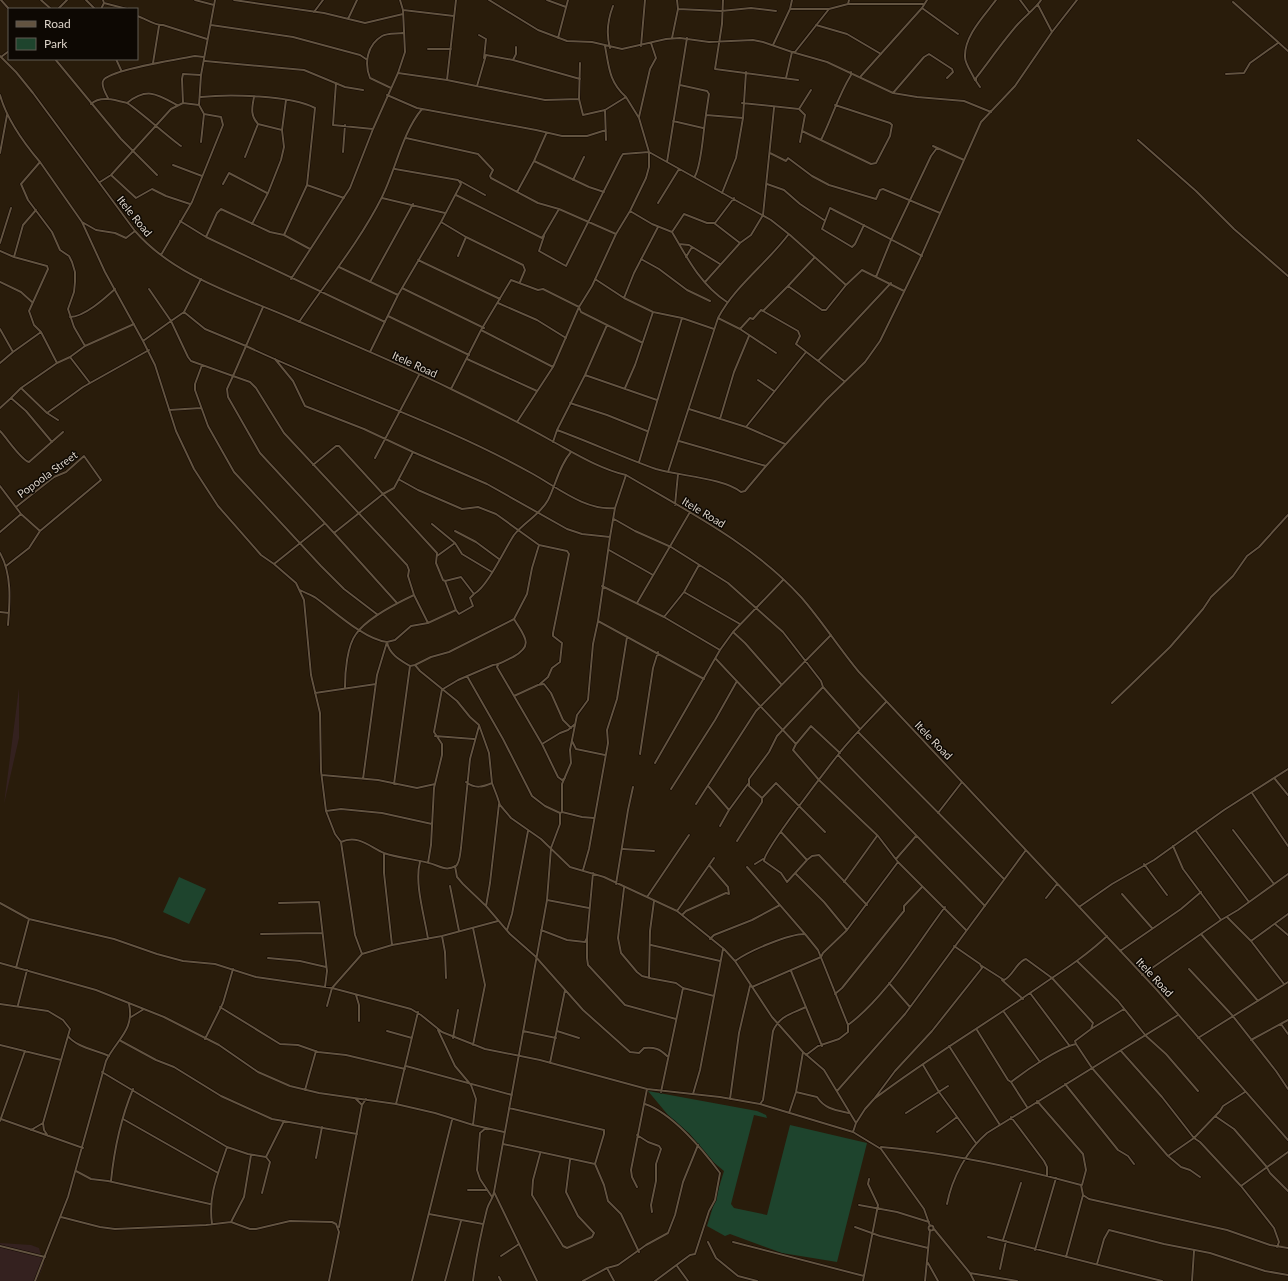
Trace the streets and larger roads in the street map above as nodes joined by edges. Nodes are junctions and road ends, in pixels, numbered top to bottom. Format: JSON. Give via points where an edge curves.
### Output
{"nodes":[{"id":1,"x":1,"y":0,"type":"edge"},
{"id":2,"x":42,"y":0,"type":"edge"},
{"id":3,"x":67,"y":0,"type":"edge"},
{"id":4,"x":86,"y":0,"type":"edge"},
{"id":5,"x":195,"y":0,"type":"edge"},
{"id":6,"x":215,"y":0,"type":"edge"},
{"id":7,"x":234,"y":0,"type":"edge"},
{"id":8,"x":323,"y":0,"type":"edge"},
{"id":9,"x":357,"y":0,"type":"edge"},
{"id":10,"x":400,"y":0,"type":"edge"},
{"id":11,"x":456,"y":0,"type":"edge"},
{"id":12,"x":489,"y":0,"type":"edge"},
{"id":13,"x":547,"y":0,"type":"edge"},
{"id":14,"x":568,"y":0,"type":"edge"},
{"id":15,"x":645,"y":0,"type":"edge"},
{"id":16,"x":677,"y":0,"type":"edge"},
{"id":17,"x":723,"y":0,"type":"edge"},
{"id":18,"x":792,"y":0,"type":"edge"},
{"id":19,"x":849,"y":0,"type":"edge"},
{"id":20,"x":927,"y":0,"type":"edge"},
{"id":21,"x":996,"y":0,"type":"edge"},
{"id":22,"x":1020,"y":0,"type":"edge"},
{"id":23,"x":1041,"y":0,"type":"edge"},
{"id":24,"x":1077,"y":0,"type":"edge"},
{"id":25,"x":104,"y":1,"type":"edge"},
{"id":26,"x":1233,"y":2,"type":"dead end"},
{"id":27,"x":848,"y":4,"type":"junction"},
{"id":28,"x":923,"y":4,"type":"junction"},
{"id":29,"x":214,"y":5,"type":"junction"},
{"id":30,"x":1038,"y":5,"type":"junction"},
{"id":31,"x":613,"y":6,"type":"dead end"},
{"id":32,"x":566,"y":7,"type":"junction"},
{"id":33,"x":8,"y":8,"type":"edge"},
{"id":34,"x":50,"y":8,"type":"edge"},
{"id":35,"x":59,"y":8,"type":"edge"},
{"id":36,"x":94,"y":8,"type":"edge"},
{"id":37,"x":124,"y":8,"type":"edge"},
{"id":38,"x":922,"y":8,"type":"junction"},
{"id":39,"x":790,"y":9,"type":"junction"},
{"id":40,"x":829,"y":9,"type":"junction"},
{"id":41,"x":403,"y":10,"type":"junction"},
{"id":42,"x":678,"y":10,"type":"junction"},
{"id":43,"x":721,"y":11,"type":"junction"},
{"id":44,"x":776,"y":11,"type":"dead end"},
{"id":45,"x":314,"y":12,"type":"junction"},
{"id":46,"x":1029,"y":12,"type":"junction"},
{"id":47,"x":403,"y":14,"type":"junction"},
{"id":48,"x":138,"y":16,"type":"edge"},
{"id":49,"x":454,"y":16,"type":"junction"},
{"id":50,"x":348,"y":19,"type":"junction"},
{"id":51,"x":211,"y":25,"type":"junction"},
{"id":52,"x":816,"y":25,"type":"junction"},
{"id":53,"x":159,"y":26,"type":"junction"},
{"id":54,"x":1052,"y":32,"type":"junction"},
{"id":55,"x":404,"y":33,"type":"junction"},
{"id":56,"x":958,"y":34,"type":"dead end"},
{"id":57,"x":479,"y":35,"type":"dead end"},
{"id":58,"x":558,"y":38,"type":"junction"},
{"id":59,"x":672,"y":38,"type":"junction"},
{"id":60,"x":688,"y":38,"type":"junction"},
{"id":61,"x":208,"y":39,"type":"junction"},
{"id":62,"x":719,"y":42,"type":"junction"},
{"id":63,"x":1278,"y":42,"type":"junction"},
{"id":64,"x":651,"y":43,"type":"junction"},
{"id":65,"x":773,"y":45,"type":"junction"},
{"id":66,"x":605,"y":46,"type":"junction"},
{"id":67,"x":641,"y":46,"type":"junction"},
{"id":68,"x":516,"y":47,"type":"dead end"},
{"id":69,"x":610,"y":48,"type":"junction"},
{"id":70,"x":428,"y":49,"type":"dead end"},
{"id":71,"x":450,"y":49,"type":"junction"},
{"id":72,"x":1288,"y":51,"type":"edge"},
{"id":73,"x":792,"y":52,"type":"junction"},
{"id":74,"x":881,"y":54,"type":"junction"},
{"id":75,"x":0,"y":57,"type":"edge"},
{"id":76,"x":204,"y":57,"type":"junction"},
{"id":77,"x":366,"y":59,"type":"junction"},
{"id":78,"x":55,"y":60,"type":"edge"},
{"id":79,"x":116,"y":60,"type":"edge"},
{"id":80,"x":513,"y":60,"type":"junction"},
{"id":81,"x":205,"y":61,"type":"junction"},
{"id":82,"x":483,"y":61,"type":"junction"},
{"id":83,"x":153,"y":63,"type":"junction"},
{"id":84,"x":580,"y":63,"type":"dead end"},
{"id":85,"x":121,"y":70,"type":"junction"},
{"id":86,"x":746,"y":72,"type":"junction"},
{"id":87,"x":398,"y":73,"type":"junction"},
{"id":88,"x":851,"y":74,"type":"junction"},
{"id":89,"x":1226,"y":74,"type":"dead end"},
{"id":90,"x":202,"y":76,"type":"junction"},
{"id":91,"x":861,"y":76,"type":"junction"},
{"id":92,"x":786,"y":78,"type":"junction"},
{"id":93,"x":947,"y":78,"type":"dead end"},
{"id":94,"x":580,"y":79,"type":"junction"},
{"id":95,"x":447,"y":80,"type":"junction"},
{"id":96,"x":798,"y":80,"type":"dead end"},
{"id":97,"x":976,"y":81,"type":"junction"},
{"id":98,"x":336,"y":83,"type":"junction"},
{"id":99,"x":680,"y":85,"type":"junction"},
{"id":100,"x":477,"y":86,"type":"junction"},
{"id":101,"x":980,"y":87,"type":"dead end"},
{"id":102,"x":391,"y":88,"type":"junction"},
{"id":103,"x":363,"y":90,"type":"dead end"},
{"id":104,"x":811,"y":90,"type":"dead end"},
{"id":105,"x":893,"y":93,"type":"junction"},
{"id":106,"x":0,"y":95,"type":"edge"},
{"id":107,"x":387,"y":95,"type":"junction"},
{"id":108,"x":201,"y":97,"type":"junction"},
{"id":109,"x":254,"y":97,"type":"junction"},
{"id":110,"x":626,"y":97,"type":"junction"},
{"id":111,"x":108,"y":98,"type":"junction"},
{"id":112,"x":579,"y":99,"type":"junction"},
{"id":113,"x":286,"y":100,"type":"junction"},
{"id":114,"x":127,"y":103,"type":"junction"},
{"id":115,"x":183,"y":103,"type":"junction"},
{"id":116,"x":742,"y":103,"type":"junction"},
{"id":117,"x":91,"y":104,"type":"junction"},
{"id":118,"x":177,"y":105,"type":"junction"},
{"id":119,"x":199,"y":105,"type":"junction"},
{"id":120,"x":835,"y":105,"type":"junction"},
{"id":121,"x":417,"y":108,"type":"junction"},
{"id":122,"x":774,"y":108,"type":"junction"},
{"id":123,"x":422,"y":109,"type":"junction"},
{"id":124,"x":800,"y":109,"type":"junction"},
{"id":125,"x":605,"y":110,"type":"junction"},
{"id":126,"x":991,"y":112,"type":"junction"},
{"id":127,"x":204,"y":114,"type":"junction"},
{"id":128,"x":7,"y":115,"type":"junction"},
{"id":129,"x":417,"y":115,"type":"junction"},
{"id":130,"x":706,"y":115,"type":"junction"},
{"id":131,"x":639,"y":118,"type":"junction"},
{"id":132,"x":742,"y":118,"type":"junction"},
{"id":133,"x":673,"y":121,"type":"junction"},
{"id":134,"x":258,"y":124,"type":"junction"},
{"id":135,"x":346,"y":125,"type":"junction"},
{"id":136,"x":156,"y":126,"type":"junction"},
{"id":137,"x":703,"y":128,"type":"junction"},
{"id":138,"x":372,"y":129,"type":"junction"},
{"id":139,"x":282,"y":130,"type":"junction"},
{"id":140,"x":606,"y":130,"type":"junction"},
{"id":141,"x":802,"y":131,"type":"junction"},
{"id":142,"x":546,"y":133,"type":"junction"},
{"id":143,"x":0,"y":136,"type":"edge"},
{"id":144,"x":4,"y":136,"type":"junction"},
{"id":145,"x":406,"y":138,"type":"junction"},
{"id":146,"x":606,"y":140,"type":"dead end"},
{"id":147,"x":822,"y":140,"type":"junction"},
{"id":148,"x":1138,"y":140,"type":"dead end"},
{"id":149,"x":201,"y":142,"type":"dead end"},
{"id":150,"x":800,"y":142,"type":"dead end"},
{"id":151,"x":181,"y":146,"type":"dead end"},
{"id":152,"x":933,"y":146,"type":"dead end"},
{"id":153,"x":937,"y":148,"type":"junction"},
{"id":154,"x":133,"y":150,"type":"junction"},
{"id":155,"x":343,"y":152,"type":"dead end"},
{"id":156,"x":649,"y":152,"type":"junction"},
{"id":157,"x":770,"y":152,"type":"junction"},
{"id":158,"x":0,"y":153,"type":"edge"},
{"id":159,"x":245,"y":157,"type":"dead end"},
{"id":160,"x":584,"y":157,"type":"dead end"},
{"id":161,"x":964,"y":160,"type":"junction"},
{"id":162,"x":534,"y":161,"type":"junction"},
{"id":163,"x":40,"y":162,"type":"junction"},
{"id":164,"x":667,"y":162,"type":"junction"},
{"id":165,"x":173,"y":165,"type":"dead end"},
{"id":166,"x":395,"y":169,"type":"junction"},
{"id":167,"x":679,"y":169,"type":"junction"},
{"id":168,"x":111,"y":175,"type":"junction"},
{"id":169,"x":157,"y":175,"type":"dead end"},
{"id":170,"x":202,"y":176,"type":"junction"},
{"id":171,"x":695,"y":176,"type":"junction"},
{"id":172,"x":573,"y":180,"type":"junction"},
{"id":173,"x":460,"y":181,"type":"junction"},
{"id":174,"x":100,"y":182,"type":"junction"},
{"id":175,"x":224,"y":184,"type":"dead end"},
{"id":176,"x":767,"y":184,"type":"junction"},
{"id":177,"x":306,"y":185,"type":"junction"},
{"id":178,"x":517,"y":192,"type":"junction"},
{"id":179,"x":604,"y":192,"type":"junction"},
{"id":180,"x":722,"y":192,"type":"junction"},
{"id":181,"x":268,"y":193,"type":"junction"},
{"id":182,"x":456,"y":195,"type":"junction"},
{"id":183,"x":485,"y":195,"type":"dead end"},
{"id":184,"x":344,"y":198,"type":"junction"},
{"id":185,"x":382,"y":198,"type":"junction"},
{"id":186,"x":734,"y":198,"type":"junction"},
{"id":187,"x":911,"y":200,"type":"junction"},
{"id":188,"x":658,"y":203,"type":"dead end"},
{"id":189,"x":190,"y":204,"type":"junction"},
{"id":190,"x":413,"y":204,"type":"junction"},
{"id":191,"x":11,"y":208,"type":"dead end"},
{"id":192,"x":559,"y":209,"type":"junction"},
{"id":193,"x":36,"y":210,"type":"junction"},
{"id":194,"x":630,"y":212,"type":"junction"},
{"id":195,"x":445,"y":213,"type":"junction"},
{"id":196,"x":940,"y":213,"type":"junction"},
{"id":197,"x":763,"y":215,"type":"junction"},
{"id":198,"x":824,"y":220,"type":"junction"},
{"id":199,"x":180,"y":221,"type":"junction"},
{"id":200,"x":82,"y":222,"type":"junction"},
{"id":201,"x":441,"y":222,"type":"junction"},
{"id":202,"x":588,"y":222,"type":"junction"},
{"id":203,"x":714,"y":223,"type":"junction"},
{"id":204,"x":252,"y":224,"type":"junction"},
{"id":205,"x":864,"y":225,"type":"junction"},
{"id":206,"x":658,"y":227,"type":"junction"},
{"id":207,"x":135,"y":231,"type":"junction"},
{"id":208,"x":672,"y":232,"type":"junction"},
{"id":209,"x":284,"y":234,"type":"junction"},
{"id":210,"x":616,"y":234,"type":"junction"},
{"id":211,"x":789,"y":235,"type":"junction"},
{"id":212,"x":544,"y":236,"type":"junction"},
{"id":213,"x":206,"y":237,"type":"junction"},
{"id":214,"x":466,"y":237,"type":"junction"},
{"id":215,"x":891,"y":240,"type":"junction"},
{"id":216,"x":0,"y":243,"type":"edge"},
{"id":217,"x":740,"y":243,"type":"junction"},
{"id":218,"x":679,"y":244,"type":"junction"},
{"id":219,"x":692,"y":247,"type":"junction"},
{"id":220,"x":310,"y":249,"type":"junction"},
{"id":221,"x":0,"y":251,"type":"edge"},
{"id":222,"x":161,"y":255,"type":"junction"},
{"id":223,"x":14,"y":256,"type":"junction"},
{"id":224,"x":458,"y":256,"type":"dead end"},
{"id":225,"x":922,"y":256,"type":"junction"},
{"id":226,"x":686,"y":257,"type":"junction"},
{"id":227,"x":815,"y":257,"type":"junction"},
{"id":228,"x":418,"y":260,"type":"junction"},
{"id":229,"x":641,"y":260,"type":"junction"},
{"id":230,"x":720,"y":264,"type":"junction"},
{"id":231,"x":338,"y":267,"type":"junction"},
{"id":232,"x":1288,"y":276,"type":"edge"},
{"id":233,"x":876,"y":277,"type":"junction"},
{"id":234,"x":201,"y":279,"type":"junction"},
{"id":235,"x":291,"y":279,"type":"junction"},
{"id":236,"x":595,"y":279,"type":"junction"},
{"id":237,"x":0,"y":282,"type":"edge"},
{"id":238,"x":370,"y":282,"type":"junction"},
{"id":239,"x":520,"y":282,"type":"junction"},
{"id":240,"x":704,"y":282,"type":"junction"},
{"id":241,"x":891,"y":283,"type":"junction"},
{"id":242,"x":846,"y":285,"type":"junction"},
{"id":243,"x":788,"y":286,"type":"junction"},
{"id":244,"x":402,"y":288,"type":"junction"},
{"id":245,"x":115,"y":289,"type":"junction"},
{"id":246,"x":149,"y":289,"type":"dead end"},
{"id":247,"x":904,"y":291,"type":"junction"},
{"id":248,"x":320,"y":292,"type":"junction"},
{"id":249,"x":398,"y":295,"type":"junction"},
{"id":250,"x":624,"y":298,"type":"junction"},
{"id":251,"x":500,"y":299,"type":"junction"},
{"id":252,"x":710,"y":301,"type":"dead end"},
{"id":253,"x":32,"y":302,"type":"junction"},
{"id":254,"x":727,"y":302,"type":"junction"},
{"id":255,"x":498,"y":303,"type":"junction"},
{"id":256,"x":263,"y":307,"type":"junction"},
{"id":257,"x":579,"y":307,"type":"junction"},
{"id":258,"x":764,"y":311,"type":"junction"},
{"id":259,"x":184,"y":312,"type":"junction"},
{"id":260,"x":653,"y":312,"type":"junction"},
{"id":261,"x":388,"y":316,"type":"junction"},
{"id":262,"x":70,"y":317,"type":"junction"},
{"id":263,"x":682,"y":318,"type":"junction"},
{"id":264,"x":718,"y":318,"type":"junction"},
{"id":265,"x":171,"y":321,"type":"junction"},
{"id":266,"x":299,"y":322,"type":"junction"},
{"id":267,"x":385,"y":322,"type":"junction"},
{"id":268,"x":134,"y":324,"type":"junction"},
{"id":269,"x":607,"y":325,"type":"junction"},
{"id":270,"x":0,"y":329,"type":"edge"},
{"id":271,"x":483,"y":329,"type":"junction"},
{"id":272,"x":714,"y":329,"type":"junction"},
{"id":273,"x":740,"y":329,"type":"junction"},
{"id":274,"x":41,"y":332,"type":"junction"},
{"id":275,"x":749,"y":336,"type":"junction"},
{"id":276,"x":566,"y":338,"type":"junction"},
{"id":277,"x":143,"y":341,"type":"junction"},
{"id":278,"x":641,"y":342,"type":"junction"},
{"id":279,"x":85,"y":346,"type":"junction"},
{"id":280,"x":246,"y":346,"type":"junction"},
{"id":281,"x":149,"y":350,"type":"junction"},
{"id":282,"x":14,"y":352,"type":"junction"},
{"id":283,"x":370,"y":352,"type":"junction"},
{"id":284,"x":806,"y":352,"type":"junction"},
{"id":285,"x":776,"y":353,"type":"dead end"},
{"id":286,"x":469,"y":355,"type":"junction"},
{"id":287,"x":70,"y":357,"type":"junction"},
{"id":288,"x":275,"y":359,"type":"junction"},
{"id":289,"x":467,"y":359,"type":"junction"},
{"id":290,"x":818,"y":361,"type":"junction"},
{"id":291,"x":0,"y":363,"type":"edge"},
{"id":292,"x":57,"y":363,"type":"junction"},
{"id":293,"x":202,"y":365,"type":"junction"},
{"id":294,"x":554,"y":367,"type":"junction"},
{"id":295,"x":419,"y":375,"type":"junction"},
{"id":296,"x":585,"y":375,"type":"junction"},
{"id":297,"x":234,"y":376,"type":"junction"},
{"id":298,"x":758,"y":380,"type":"dead end"},
{"id":299,"x":844,"y":381,"type":"junction"},
{"id":300,"x":90,"y":383,"type":"junction"},
{"id":301,"x":21,"y":388,"type":"junction"},
{"id":302,"x":625,"y":388,"type":"junction"},
{"id":303,"x":451,"y":389,"type":"junction"},
{"id":304,"x":774,"y":391,"type":"junction"},
{"id":305,"x":537,"y":392,"type":"junction"},
{"id":306,"x":11,"y":398,"type":"junction"},
{"id":307,"x":657,"y":400,"type":"junction"},
{"id":308,"x":570,"y":403,"type":"junction"},
{"id":309,"x":0,"y":408,"type":"edge"},
{"id":310,"x":201,"y":408,"type":"junction"},
{"id":311,"x":689,"y":409,"type":"junction"},
{"id":312,"x":169,"y":410,"type":"junction"},
{"id":313,"x":400,"y":411,"type":"junction"},
{"id":314,"x":47,"y":413,"type":"junction"},
{"id":315,"x":720,"y":419,"type":"junction"},
{"id":316,"x":58,"y":420,"type":"dead end"},
{"id":317,"x":517,"y":422,"type":"junction"},
{"id":318,"x":746,"y":427,"type":"junction"},
{"id":319,"x":557,"y":430,"type":"junction"},
{"id":320,"x":0,"y":431,"type":"edge"},
{"id":321,"x":647,"y":431,"type":"junction"},
{"id":322,"x":63,"y":432,"type":"dead end"},
{"id":323,"x":386,"y":440,"type":"junction"},
{"id":324,"x":679,"y":441,"type":"junction"},
{"id":325,"x":52,"y":442,"type":"junction"},
{"id":326,"x":553,"y":442,"type":"junction"},
{"id":327,"x":786,"y":445,"type":"junction"},
{"id":328,"x":413,"y":452,"type":"junction"},
{"id":329,"x":571,"y":452,"type":"junction"},
{"id":330,"x":375,"y":458,"type":"dead end"},
{"id":331,"x":639,"y":462,"type":"junction"},
{"id":332,"x":313,"y":465,"type":"junction"},
{"id":333,"x":766,"y":466,"type":"junction"},
{"id":334,"x":668,"y":472,"type":"junction"},
{"id":335,"x":678,"y":474,"type":"junction"},
{"id":336,"x":626,"y":475,"type":"junction"},
{"id":337,"x":400,"y":480,"type":"junction"},
{"id":338,"x":553,"y":486,"type":"junction"},
{"id":339,"x":0,"y":488,"type":"edge"},
{"id":340,"x":383,"y":494,"type":"junction"},
{"id":341,"x":675,"y":505,"type":"junction"},
{"id":342,"x":16,"y":507,"type":"junction"},
{"id":343,"x":615,"y":508,"type":"junction"},
{"id":344,"x":690,"y":512,"type":"junction"},
{"id":345,"x":538,"y":513,"type":"junction"},
{"id":346,"x":22,"y":514,"type":"junction"},
{"id":347,"x":359,"y":514,"type":"junction"},
{"id":348,"x":1288,"y":514,"type":"edge"},
{"id":349,"x":614,"y":519,"type":"junction"},
{"id":350,"x":324,"y":524,"type":"junction"},
{"id":351,"x":432,"y":524,"type":"dead end"},
{"id":352,"x":520,"y":530,"type":"junction"},
{"id":353,"x":40,"y":531,"type":"junction"},
{"id":354,"x":455,"y":531,"type":"dead end"},
{"id":355,"x":0,"y":532,"type":"edge"},
{"id":356,"x":334,"y":533,"type":"junction"},
{"id":357,"x":610,"y":537,"type":"junction"},
{"id":358,"x":300,"y":542,"type":"junction"},
{"id":359,"x":455,"y":543,"type":"junction"},
{"id":360,"x":539,"y":544,"type":"junction"},
{"id":361,"x":671,"y":547,"type":"junction"},
{"id":362,"x":609,"y":550,"type":"junction"},
{"id":363,"x":0,"y":553,"type":"edge"},
{"id":364,"x":437,"y":556,"type":"junction"},
{"id":365,"x":1,"y":557,"type":"edge"},
{"id":366,"x":499,"y":559,"type":"junction"},
{"id":367,"x":274,"y":564,"type":"junction"},
{"id":368,"x":699,"y":565,"type":"junction"},
{"id":369,"x":6,"y":566,"type":"junction"},
{"id":370,"x":492,"y":572,"type":"junction"},
{"id":371,"x":653,"y":575,"type":"junction"},
{"id":372,"x":783,"y":580,"type":"junction"},
{"id":373,"x":445,"y":581,"type":"junction"},
{"id":374,"x":602,"y":586,"type":"junction"},
{"id":375,"x":300,"y":590,"type":"junction"},
{"id":376,"x":684,"y":592,"type":"junction"},
{"id":377,"x":414,"y":594,"type":"junction"},
{"id":378,"x":474,"y":594,"type":"junction"},
{"id":379,"x":398,"y":603,"type":"junction"},
{"id":380,"x":637,"y":603,"type":"junction"},
{"id":381,"x":757,"y":608,"type":"junction"},
{"id":382,"x":456,"y":610,"type":"junction"},
{"id":383,"x":0,"y":612,"type":"edge"},
{"id":384,"x":9,"y":613,"type":"junction"},
{"id":385,"x":378,"y":615,"type":"junction"},
{"id":386,"x":664,"y":617,"type":"junction"},
{"id":387,"x":514,"y":619,"type":"junction"},
{"id":388,"x":598,"y":621,"type":"junction"},
{"id":389,"x":428,"y":623,"type":"junction"},
{"id":390,"x":740,"y":624,"type":"junction"},
{"id":391,"x":8,"y":625,"type":"dead end"},
{"id":392,"x":360,"y":630,"type":"junction"},
{"id":393,"x":733,"y":632,"type":"junction"},
{"id":394,"x":830,"y":635,"type":"junction"},
{"id":395,"x":627,"y":637,"type":"junction"},
{"id":396,"x":387,"y":642,"type":"junction"},
{"id":397,"x":720,"y":650,"type":"junction"},
{"id":398,"x":658,"y":652,"type":"junction"},
{"id":399,"x":716,"y":658,"type":"junction"},
{"id":400,"x":806,"y":660,"type":"junction"},
{"id":401,"x":415,"y":665,"type":"junction"},
{"id":402,"x":498,"y":665,"type":"junction"},
{"id":403,"x":410,"y":666,"type":"junction"},
{"id":404,"x":467,"y":676,"type":"junction"},
{"id":405,"x":704,"y":679,"type":"junction"},
{"id":406,"x":737,"y":681,"type":"junction"},
{"id":407,"x":376,"y":684,"type":"junction"},
{"id":408,"x":540,"y":684,"type":"junction"},
{"id":409,"x":781,"y":684,"type":"junction"},
{"id":410,"x":345,"y":687,"type":"junction"},
{"id":411,"x":823,"y":687,"type":"junction"},
{"id":412,"x":442,"y":689,"type":"junction"},
{"id":413,"x":316,"y":693,"type":"junction"},
{"id":414,"x":514,"y":696,"type":"junction"},
{"id":415,"x":886,"y":702,"type":"junction"},
{"id":416,"x":1112,"y":703,"type":"dead end"},
{"id":417,"x":761,"y":706,"type":"junction"},
{"id":418,"x":576,"y":723,"type":"junction"},
{"id":419,"x":479,"y":725,"type":"junction"},
{"id":420,"x":571,"y":729,"type":"junction"},
{"id":421,"x":782,"y":730,"type":"junction"},
{"id":422,"x":859,"y":731,"type":"junction"},
{"id":423,"x":435,"y":736,"type":"junction"},
{"id":424,"x":474,"y":739,"type":"junction"},
{"id":425,"x":572,"y":740,"type":"junction"},
{"id":426,"x":542,"y":744,"type":"junction"},
{"id":427,"x":796,"y":744,"type":"junction"},
{"id":428,"x":640,"y":754,"type":"dead end"},
{"id":429,"x":839,"y":754,"type":"junction"},
{"id":430,"x":605,"y":755,"type":"junction"},
{"id":431,"x":655,"y":763,"type":"dead end"},
{"id":432,"x":1288,"y":769,"type":"edge"},
{"id":433,"x":322,"y":775,"type":"junction"},
{"id":434,"x":567,"y":776,"type":"junction"},
{"id":435,"x":1275,"y":778,"type":"junction"},
{"id":436,"x":363,"y":779,"type":"junction"},
{"id":437,"x":562,"y":780,"type":"junction"},
{"id":438,"x":819,"y":780,"type":"junction"},
{"id":439,"x":466,"y":782,"type":"junction"},
{"id":440,"x":962,"y":782,"type":"junction"},
{"id":441,"x":492,"y":783,"type":"junction"},
{"id":442,"x":394,"y":784,"type":"junction"},
{"id":443,"x":435,"y":784,"type":"junction"},
{"id":444,"x":562,"y":784,"type":"junction"},
{"id":445,"x":748,"y":784,"type":"junction"},
{"id":446,"x":633,"y":787,"type":"dead end"},
{"id":447,"x":708,"y":787,"type":"junction"},
{"id":448,"x":670,"y":789,"type":"dead end"},
{"id":449,"x":1252,"y":793,"type":"junction"},
{"id":450,"x":1288,"y":795,"type":"edge"},
{"id":451,"x":762,"y":798,"type":"junction"},
{"id":452,"x":499,"y":802,"type":"junction"},
{"id":453,"x":696,"y":804,"type":"dead end"},
{"id":454,"x":800,"y":806,"type":"junction"},
{"id":455,"x":729,"y":810,"type":"junction"},
{"id":456,"x":326,"y":811,"type":"junction"},
{"id":457,"x":561,"y":812,"type":"junction"},
{"id":458,"x":938,"y":813,"type":"junction"},
{"id":459,"x":594,"y":818,"type":"junction"},
{"id":460,"x":432,"y":824,"type":"junction"},
{"id":461,"x":720,"y":826,"type":"dead end"},
{"id":462,"x":1233,"y":830,"type":"dead end"},
{"id":463,"x":528,"y":831,"type":"junction"},
{"id":464,"x":1196,"y":831,"type":"junction"},
{"id":465,"x":781,"y":832,"type":"junction"},
{"id":466,"x":825,"y":832,"type":"dead end"},
{"id":467,"x":688,"y":835,"type":"dead end"},
{"id":468,"x":878,"y":836,"type":"junction"},
{"id":469,"x":916,"y":836,"type":"junction"},
{"id":470,"x":737,"y":841,"type":"dead end"},
{"id":471,"x":341,"y":842,"type":"junction"},
{"id":472,"x":1173,"y":846,"type":"junction"},
{"id":473,"x":1288,"y":846,"type":"edge"},
{"id":474,"x":551,"y":848,"type":"junction"},
{"id":475,"x":622,"y":849,"type":"junction"},
{"id":476,"x":1026,"y":850,"type":"junction"},
{"id":477,"x":654,"y":851,"type":"dead end"},
{"id":478,"x":384,"y":853,"type":"junction"},
{"id":479,"x":714,"y":858,"type":"dead end"},
{"id":480,"x":763,"y":859,"type":"junction"},
{"id":481,"x":896,"y":859,"type":"junction"},
{"id":482,"x":807,"y":860,"type":"junction"},
{"id":483,"x":420,"y":862,"type":"junction"},
{"id":484,"x":898,"y":862,"type":"junction"},
{"id":485,"x":428,"y":863,"type":"junction"},
{"id":486,"x":755,"y":864,"type":"dead end"},
{"id":487,"x":1144,"y":864,"type":"junction"},
{"id":488,"x":709,"y":865,"type":"junction"},
{"id":489,"x":455,"y":866,"type":"junction"},
{"id":490,"x":747,"y":867,"type":"dead end"},
{"id":491,"x":583,"y":870,"type":"junction"},
{"id":492,"x":593,"y":873,"type":"junction"},
{"id":493,"x":796,"y":874,"type":"junction"},
{"id":494,"x":1288,"y":874,"type":"edge"},
{"id":495,"x":1004,"y":879,"type":"junction"},
{"id":496,"x":844,"y":882,"type":"junction"},
{"id":497,"x":616,"y":884,"type":"junction"},
{"id":498,"x":1057,"y":884,"type":"junction"},
{"id":499,"x":1274,"y":884,"type":"junction"},
{"id":500,"x":450,"y":886,"type":"dead end"},
{"id":501,"x":922,"y":887,"type":"junction"},
{"id":502,"x":624,"y":888,"type":"junction"},
{"id":503,"x":1201,"y":892,"type":"junction"},
{"id":504,"x":1122,"y":894,"type":"dead end"},
{"id":505,"x":1166,"y":895,"type":"dead end"},
{"id":506,"x":647,"y":897,"type":"junction"},
{"id":507,"x":1046,"y":898,"type":"dead end"},
{"id":508,"x":547,"y":900,"type":"junction"},
{"id":509,"x":654,"y":901,"type":"junction"},
{"id":510,"x":0,"y":902,"type":"edge"},
{"id":511,"x":1249,"y":902,"type":"junction"},
{"id":512,"x":279,"y":903,"type":"dead end"},
{"id":513,"x":780,"y":904,"type":"junction"},
{"id":514,"x":867,"y":905,"type":"junction"},
{"id":515,"x":486,"y":906,"type":"junction"},
{"id":516,"x":985,"y":906,"type":"junction"},
{"id":517,"x":945,"y":907,"type":"junction"},
{"id":518,"x":1079,"y":907,"type":"junction"},
{"id":519,"x":589,"y":908,"type":"junction"},
{"id":520,"x":676,"y":911,"type":"junction"},
{"id":521,"x":1288,"y":914,"type":"edge"},
{"id":522,"x":682,"y":915,"type":"junction"},
{"id":523,"x":1227,"y":917,"type":"junction"},
{"id":524,"x":29,"y":919,"type":"junction"},
{"id":525,"x":1221,"y":920,"type":"junction"},
{"id":526,"x":498,"y":921,"type":"junction"},
{"id":527,"x":1275,"y":924,"type":"junction"},
{"id":528,"x":473,"y":928,"type":"junction"},
{"id":529,"x":1152,"y":928,"type":"junction"},
{"id":530,"x":507,"y":930,"type":"junction"},
{"id":531,"x":540,"y":930,"type":"junction"},
{"id":532,"x":847,"y":930,"type":"junction"},
{"id":533,"x":966,"y":930,"type":"junction"},
{"id":534,"x":459,"y":931,"type":"junction"},
{"id":535,"x":322,"y":933,"type":"junction"},
{"id":536,"x":261,"y":934,"type":"dead end"},
{"id":537,"x":806,"y":934,"type":"junction"},
{"id":538,"x":1201,"y":934,"type":"junction"},
{"id":539,"x":1288,"y":935,"type":"edge"},
{"id":540,"x":442,"y":936,"type":"junction"},
{"id":541,"x":1107,"y":936,"type":"junction"},
{"id":542,"x":587,"y":938,"type":"junction"},
{"id":543,"x":428,"y":939,"type":"junction"},
{"id":544,"x":710,"y":940,"type":"junction"},
{"id":545,"x":1251,"y":940,"type":"junction"},
{"id":546,"x":392,"y":945,"type":"junction"},
{"id":547,"x":651,"y":945,"type":"junction"},
{"id":548,"x":954,"y":946,"type":"junction"},
{"id":549,"x":724,"y":949,"type":"junction"},
{"id":550,"x":1120,"y":951,"type":"junction"},
{"id":551,"x":362,"y":954,"type":"junction"},
{"id":552,"x":535,"y":956,"type":"junction"},
{"id":553,"x":821,"y":957,"type":"junction"},
{"id":554,"x":268,"y":958,"type":"dead end"},
{"id":555,"x":720,"y":961,"type":"junction"},
{"id":556,"x":735,"y":961,"type":"junction"},
{"id":557,"x":1077,"y":961,"type":"junction"},
{"id":558,"x":0,"y":963,"type":"edge"},
{"id":559,"x":982,"y":966,"type":"junction"},
{"id":560,"x":326,"y":967,"type":"junction"},
{"id":561,"x":16,"y":968,"type":"junction"},
{"id":562,"x":233,"y":969,"type":"junction"},
{"id":563,"x":1189,"y":969,"type":"dead end"},
{"id":564,"x":27,"y":970,"type":"junction"},
{"id":565,"x":791,"y":971,"type":"junction"},
{"id":566,"x":1142,"y":975,"type":"junction"},
{"id":567,"x":446,"y":978,"type":"dead end"},
{"id":568,"x":652,"y":978,"type":"junction"},
{"id":569,"x":1052,"y":978,"type":"junction"},
{"id":570,"x":1002,"y":980,"type":"junction"},
{"id":571,"x":1288,"y":982,"type":"edge"},
{"id":572,"x":889,"y":983,"type":"junction"},
{"id":573,"x":1284,"y":984,"type":"junction"},
{"id":574,"x":325,"y":987,"type":"junction"},
{"id":575,"x":751,"y":987,"type":"junction"},
{"id":576,"x":332,"y":988,"type":"junction"},
{"id":577,"x":683,"y":988,"type":"junction"},
{"id":578,"x":565,"y":990,"type":"junction"},
{"id":579,"x":356,"y":994,"type":"junction"},
{"id":580,"x":835,"y":994,"type":"junction"},
{"id":581,"x":1030,"y":994,"type":"junction"},
{"id":582,"x":714,"y":996,"type":"junction"},
{"id":583,"x":1023,"y":999,"type":"junction"},
{"id":584,"x":1258,"y":1001,"type":"junction"},
{"id":585,"x":0,"y":1004,"type":"edge"},
{"id":586,"x":129,"y":1004,"type":"junction"},
{"id":587,"x":18,"y":1006,"type":"junction"},
{"id":588,"x":327,"y":1006,"type":"dead end"},
{"id":589,"x":220,"y":1007,"type":"junction"},
{"id":590,"x":806,"y":1007,"type":"junction"},
{"id":591,"x":910,"y":1007,"type":"junction"},
{"id":592,"x":144,"y":1009,"type":"junction"},
{"id":593,"x":1124,"y":1009,"type":"junction"},
{"id":594,"x":458,"y":1010,"type":"dead end"},
{"id":595,"x":418,"y":1012,"type":"junction"},
{"id":596,"x":1004,"y":1012,"type":"junction"},
{"id":597,"x":1178,"y":1015,"type":"junction"},
{"id":598,"x":1232,"y":1015,"type":"junction"},
{"id":599,"x":131,"y":1017,"type":"junction"},
{"id":600,"x":676,"y":1019,"type":"junction"},
{"id":601,"x":1288,"y":1020,"type":"edge"},
{"id":602,"x":359,"y":1021,"type":"dead end"},
{"id":603,"x":777,"y":1022,"type":"junction"},
{"id":604,"x":848,"y":1024,"type":"junction"},
{"id":605,"x":1281,"y":1024,"type":"junction"},
{"id":606,"x":437,"y":1028,"type":"junction"},
{"id":607,"x":977,"y":1029,"type":"junction"},
{"id":608,"x":1091,"y":1029,"type":"junction"},
{"id":609,"x":387,"y":1031,"type":"dead end"},
{"id":610,"x":523,"y":1031,"type":"junction"},
{"id":611,"x":557,"y":1031,"type":"junction"},
{"id":612,"x":442,"y":1032,"type":"junction"},
{"id":613,"x":1288,"y":1034,"type":"edge"},
{"id":614,"x":68,"y":1036,"type":"junction"},
{"id":615,"x":1146,"y":1036,"type":"junction"},
{"id":616,"x":205,"y":1038,"type":"junction"},
{"id":617,"x":412,"y":1038,"type":"junction"},
{"id":618,"x":441,"y":1038,"type":"junction"},
{"id":619,"x":453,"y":1038,"type":"junction"},
{"id":620,"x":556,"y":1038,"type":"junction"},
{"id":621,"x":579,"y":1038,"type":"dead end"},
{"id":622,"x":1198,"y":1038,"type":"junction"},
{"id":623,"x":1251,"y":1040,"type":"junction"},
{"id":624,"x":121,"y":1041,"type":"junction"},
{"id":625,"x":1076,"y":1044,"type":"junction"},
{"id":626,"x":0,"y":1045,"type":"edge"},
{"id":627,"x":473,"y":1045,"type":"junction"},
{"id":628,"x":1069,"y":1045,"type":"junction"},
{"id":629,"x":822,"y":1046,"type":"junction"},
{"id":630,"x":949,"y":1046,"type":"junction"},
{"id":631,"x":25,"y":1051,"type":"junction"},
{"id":632,"x":316,"y":1051,"type":"junction"},
{"id":633,"x":1121,"y":1051,"type":"junction"},
{"id":634,"x":803,"y":1052,"type":"junction"},
{"id":635,"x":806,"y":1055,"type":"junction"},
{"id":636,"x":109,"y":1056,"type":"junction"},
{"id":637,"x":518,"y":1056,"type":"junction"},
{"id":638,"x":668,"y":1056,"type":"junction"},
{"id":639,"x":60,"y":1060,"type":"junction"},
{"id":640,"x":1040,"y":1062,"type":"junction"},
{"id":641,"x":550,"y":1064,"type":"junction"},
{"id":642,"x":923,"y":1064,"type":"junction"},
{"id":643,"x":405,"y":1068,"type":"junction"},
{"id":644,"x":1092,"y":1068,"type":"junction"},
{"id":645,"x":102,"y":1072,"type":"junction"},
{"id":646,"x":466,"y":1081,"type":"junction"},
{"id":647,"x":1011,"y":1082,"type":"junction"},
{"id":648,"x":1065,"y":1084,"type":"junction"},
{"id":649,"x":948,"y":1086,"type":"dead end"},
{"id":650,"x":133,"y":1089,"type":"junction"},
{"id":651,"x":1288,"y":1089,"type":"edge"},
{"id":652,"x":305,"y":1090,"type":"junction"},
{"id":653,"x":648,"y":1090,"type":"junction"},
{"id":654,"x":837,"y":1091,"type":"junction"},
{"id":655,"x":1198,"y":1091,"type":"dead end"},
{"id":656,"x":661,"y":1092,"type":"junction"},
{"id":657,"x":796,"y":1092,"type":"junction"},
{"id":658,"x":938,"y":1092,"type":"junction"},
{"id":659,"x":1245,"y":1092,"type":"junction"},
{"id":660,"x":693,"y":1094,"type":"junction"},
{"id":661,"x":512,"y":1095,"type":"junction"},
{"id":662,"x":355,"y":1098,"type":"junction"},
{"id":663,"x":366,"y":1099,"type":"junction"},
{"id":664,"x":730,"y":1099,"type":"junction"},
{"id":665,"x":874,"y":1100,"type":"junction"},
{"id":666,"x":1038,"y":1101,"type":"junction"},
{"id":667,"x":396,"y":1104,"type":"junction"},
{"id":668,"x":645,"y":1104,"type":"junction"},
{"id":669,"x":760,"y":1104,"type":"junction"},
{"id":670,"x":362,"y":1105,"type":"junction"},
{"id":671,"x":1027,"y":1107,"type":"junction"},
{"id":672,"x":509,"y":1108,"type":"junction"},
{"id":673,"x":789,"y":1113,"type":"junction"},
{"id":674,"x":850,"y":1113,"type":"junction"},
{"id":675,"x":906,"y":1113,"type":"dead end"},
{"id":676,"x":1215,"y":1116,"type":"junction"},
{"id":677,"x":958,"y":1117,"type":"junction"},
{"id":678,"x":1011,"y":1117,"type":"junction"},
{"id":679,"x":123,"y":1119,"type":"junction"},
{"id":680,"x":1,"y":1120,"type":"edge"},
{"id":681,"x":452,"y":1120,"type":"junction"},
{"id":682,"x":284,"y":1121,"type":"junction"},
{"id":683,"x":44,"y":1123,"type":"junction"},
{"id":684,"x":856,"y":1123,"type":"junction"},
{"id":685,"x":1000,"y":1125,"type":"junction"},
{"id":686,"x":473,"y":1126,"type":"junction"},
{"id":687,"x":322,"y":1127,"type":"junction"},
{"id":688,"x":486,"y":1128,"type":"junction"},
{"id":689,"x":32,"y":1130,"type":"junction"},
{"id":690,"x":504,"y":1132,"type":"junction"},
{"id":691,"x":853,"y":1132,"type":"junction"},
{"id":692,"x":937,"y":1132,"type":"dead end"},
{"id":693,"x":356,"y":1134,"type":"junction"},
{"id":694,"x":637,"y":1135,"type":"junction"},
{"id":695,"x":48,"y":1136,"type":"junction"},
{"id":696,"x":1194,"y":1138,"type":"junction"},
{"id":697,"x":1288,"y":1140,"type":"edge"},
{"id":698,"x":976,"y":1143,"type":"junction"},
{"id":699,"x":503,"y":1144,"type":"junction"},
{"id":700,"x":698,"y":1145,"type":"junction"},
{"id":701,"x":227,"y":1147,"type":"junction"},
{"id":702,"x":879,"y":1147,"type":"junction"},
{"id":703,"x":83,"y":1148,"type":"junction"},
{"id":704,"x":1288,"y":1152,"type":"edge"},
{"id":705,"x":540,"y":1154,"type":"junction"},
{"id":706,"x":251,"y":1155,"type":"junction"},
{"id":707,"x":1168,"y":1156,"type":"junction"},
{"id":708,"x":266,"y":1157,"type":"junction"},
{"id":709,"x":316,"y":1158,"type":"dead end"},
{"id":710,"x":966,"y":1158,"type":"junction"},
{"id":711,"x":570,"y":1160,"type":"junction"},
{"id":712,"x":595,"y":1164,"type":"junction"},
{"id":713,"x":1134,"y":1164,"type":"dead end"},
{"id":714,"x":1266,"y":1166,"type":"junction"},
{"id":715,"x":76,"y":1171,"type":"junction"},
{"id":716,"x":218,"y":1173,"type":"junction"},
{"id":717,"x":1047,"y":1176,"type":"junction"},
{"id":718,"x":1200,"y":1177,"type":"dead end"},
{"id":719,"x":1056,"y":1178,"type":"junction"},
{"id":720,"x":869,"y":1179,"type":"dead end"},
{"id":721,"x":111,"y":1181,"type":"junction"},
{"id":722,"x":1021,"y":1183,"type":"dead end"},
{"id":723,"x":1082,"y":1185,"type":"junction"},
{"id":724,"x":637,"y":1186,"type":"dead end"},
{"id":725,"x":1241,"y":1186,"type":"junction"},
{"id":726,"x":468,"y":1190,"type":"dead end"},
{"id":727,"x":488,"y":1190,"type":"junction"},
{"id":728,"x":1288,"y":1190,"type":"edge"},
{"id":729,"x":262,"y":1192,"type":"dead end"},
{"id":730,"x":494,"y":1192,"type":"junction"},
{"id":731,"x":1083,"y":1195,"type":"junction"},
{"id":732,"x":493,"y":1198,"type":"junction"},
{"id":733,"x":210,"y":1204,"type":"junction"},
{"id":734,"x":947,"y":1204,"type":"dead end"},
{"id":735,"x":859,"y":1205,"type":"dead end"},
{"id":736,"x":877,"y":1208,"type":"junction"},
{"id":737,"x":652,"y":1212,"type":"dead end"},
{"id":738,"x":428,"y":1214,"type":"junction"},
{"id":739,"x":61,"y":1217,"type":"junction"},
{"id":740,"x":461,"y":1221,"type":"junction"},
{"id":741,"x":231,"y":1222,"type":"junction"},
{"id":742,"x":929,"y":1222,"type":"junction"},
{"id":743,"x":212,"y":1224,"type":"junction"},
{"id":744,"x":483,"y":1224,"type":"junction"},
{"id":745,"x":930,"y":1226,"type":"junction"},
{"id":746,"x":339,"y":1227,"type":"junction"},
{"id":747,"x":854,"y":1227,"type":"dead end"},
{"id":748,"x":934,"y":1229,"type":"junction"},
{"id":749,"x":930,"y":1230,"type":"junction"},
{"id":750,"x":873,"y":1233,"type":"junction"},
{"id":751,"x":988,"y":1237,"type":"dead end"},
{"id":752,"x":1005,"y":1241,"type":"junction"},
{"id":753,"x":708,"y":1242,"type":"dead end"},
{"id":754,"x":733,"y":1242,"type":"dead end"},
{"id":755,"x":519,"y":1244,"type":"junction"},
{"id":756,"x":0,"y":1246,"type":"edge"},
{"id":757,"x":1277,"y":1247,"type":"junction"},
{"id":758,"x":928,"y":1248,"type":"junction"},
{"id":759,"x":1288,"y":1248,"type":"edge"},
{"id":760,"x":1035,"y":1250,"type":"junction"},
{"id":761,"x":1194,"y":1251,"type":"junction"},
{"id":762,"x":639,"y":1252,"type":"junction"},
{"id":763,"x":501,"y":1256,"type":"dead end"},
{"id":764,"x":45,"y":1257,"type":"junction"},
{"id":765,"x":1066,"y":1257,"type":"junction"},
{"id":766,"x":927,"y":1262,"type":"junction"},
{"id":767,"x":1097,"y":1264,"type":"junction"},
{"id":768,"x":676,"y":1266,"type":"junction"},
{"id":769,"x":607,"y":1268,"type":"junction"},
{"id":770,"x":1000,"y":1268,"type":"dead end"},
{"id":771,"x":970,"y":1273,"type":"junction"},
{"id":772,"x":738,"y":1276,"type":"junction"},
{"id":773,"x":864,"y":1276,"type":"junction"},
{"id":774,"x":1288,"y":1276,"type":"edge"},
{"id":775,"x":499,"y":1277,"type":"dead end"},
{"id":776,"x":35,"y":1281,"type":"edge"},
{"id":777,"x":329,"y":1281,"type":"edge"},
{"id":778,"x":412,"y":1281,"type":"edge"},
{"id":779,"x":445,"y":1281,"type":"edge"},
{"id":780,"x":473,"y":1281,"type":"edge"},
{"id":781,"x":501,"y":1281,"type":"edge"},
{"id":782,"x":537,"y":1281,"type":"edge"},
{"id":783,"x":583,"y":1281,"type":"edge"},
{"id":784,"x":614,"y":1281,"type":"edge"},
{"id":785,"x":655,"y":1281,"type":"edge"},
{"id":786,"x":688,"y":1281,"type":"edge"},
{"id":787,"x":741,"y":1281,"type":"edge"},
{"id":788,"x":757,"y":1281,"type":"edge"},
{"id":789,"x":863,"y":1281,"type":"edge"},
{"id":790,"x":925,"y":1281,"type":"edge"},
{"id":791,"x":938,"y":1281,"type":"edge"},
{"id":792,"x":974,"y":1281,"type":"edge"},
{"id":793,"x":1017,"y":1281,"type":"edge"},
{"id":794,"x":1162,"y":1281,"type":"edge"},
{"id":795,"x":1192,"y":1281,"type":"edge"}],
"edges":[{"from":1,"to":33,"type":"street"},
{"from":2,"to":34,"type":"street"},
{"from":3,"to":35,"type":"street"},
{"from":4,"to":36,"type":"street"},
{"from":5,"to":29,"type":"street"},
{"from":6,"to":29,"type":"street"},
{"from":7,"to":45,"type":"street"},
{"from":8,"to":45,"type":"street"},
{"from":9,"to":50,"type":"street"},
{"from":10,"to":41,"type":"street"},
{"from":11,"to":49,"type":"street"},
{"from":12,"to":58,"type":"street","via":[[538,30]]},
{"from":13,"to":32,"type":"street"},
{"from":14,"to":32,"type":"street"},
{"from":15,"to":67,"type":"street"},
{"from":16,"to":42,"type":"street"},
{"from":17,"to":43,"type":"street"},
{"from":18,"to":39,"type":"street"},
{"from":19,"to":27,"type":"street"},
{"from":20,"to":28,"type":"street"},
{"from":21,"to":97,"type":"street","via":[[977,26],[967,47],[966,61]]},
{"from":22,"to":46,"type":"street"},
{"from":23,"to":30,"type":"street"},
{"from":24,"to":54,"type":"street"},
{"from":25,"to":37,"type":"street"},
{"from":26,"to":63,"type":"street"},
{"from":27,"to":28,"type":"street"},
{"from":27,"to":40,"type":"street"},
{"from":28,"to":38,"type":"street"},
{"from":29,"to":51,"type":"street"},
{"from":30,"to":46,"type":"street"},
{"from":30,"to":54,"type":"street"},
{"from":31,"to":69,"type":"street","via":[[609,16]]},
{"from":32,"to":58,"type":"street"},
{"from":38,"to":56,"type":"street"},
{"from":38,"to":74,"type":"street"},
{"from":39,"to":40,"type":"street"},
{"from":39,"to":65,"type":"street"},
{"from":40,"to":52,"type":"street"},
{"from":41,"to":47,"type":"street"},
{"from":41,"to":49,"type":"street"},
{"from":42,"to":43,"type":"street"},
{"from":42,"to":59,"type":"street"},
{"from":43,"to":44,"type":"street","via":[[751,8]]},
{"from":43,"to":62,"type":"street"},
{"from":45,"to":50,"type":"street"},
{"from":46,"to":97,"type":"street","via":[[1008,36]]},
{"from":47,"to":50,"type":"street","via":[[365,23]]},
{"from":47,"to":55,"type":"street"},
{"from":48,"to":53,"type":"street"},
{"from":49,"to":71,"type":"street"},
{"from":51,"to":61,"type":"street"},
{"from":51,"to":77,"type":"street","via":[[293,37],[360,55]]},
{"from":52,"to":73,"type":"street","via":[[795,52]]},
{"from":52,"to":74,"type":"street","via":[[847,34]]},
{"from":53,"to":61,"type":"street","via":[[164,25]]},
{"from":53,"to":83,"type":"street"},
{"from":54,"to":126,"type":"street","via":[[1015,86]]},
{"from":55,"to":77,"type":"street","via":[[382,36],[372,44]]},
{"from":55,"to":87,"type":"street","via":[[405,52]]},
{"from":57,"to":82,"type":"street","via":[[486,40]]},
{"from":58,"to":66,"type":"street"},
{"from":59,"to":60,"type":"street"},
{"from":59,"to":64,"type":"street"},
{"from":60,"to":62,"type":"street"},
{"from":60,"to":99,"type":"street"},
{"from":61,"to":76,"type":"street"},
{"from":62,"to":65,"type":"street","via":[[753,40]]},
{"from":62,"to":86,"type":"street","via":[[715,69]]},
{"from":63,"to":72,"type":"street"},
{"from":63,"to":89,"type":"street","via":[[1250,63],[1244,73]]},
{"from":64,"to":67,"type":"street"},
{"from":64,"to":131,"type":"street","via":[[656,58],[650,69]]},
{"from":65,"to":73,"type":"street"},
{"from":66,"to":69,"type":"street"},
{"from":66,"to":110,"type":"street","via":[[616,88]]},
{"from":67,"to":69,"type":"street","via":[[622,50]]},
{"from":68,"to":80,"type":"street"},
{"from":70,"to":71,"type":"street"},
{"from":71,"to":95,"type":"street"},
{"from":73,"to":88,"type":"street","via":[[827,62]]},
{"from":73,"to":92,"type":"street"},
{"from":74,"to":91,"type":"street"},
{"from":75,"to":174,"type":"street","name":"Itele Road","via":[[33,93]]},
{"from":76,"to":81,"type":"street"},
{"from":76,"to":83,"type":"street","via":[[195,56],[166,63]]},
{"from":77,"to":102,"type":"street","via":[[370,78]]},
{"from":78,"to":117,"type":"street"},
{"from":79,"to":85,"type":"street"},
{"from":80,"to":82,"type":"street","via":[[486,55]]},
{"from":80,"to":94,"type":"street"},
{"from":81,"to":90,"type":"street"},
{"from":81,"to":98,"type":"street","via":[[304,70]]},
{"from":82,"to":100,"type":"street"},
{"from":83,"to":85,"type":"street","via":[[132,70]]},
{"from":84,"to":94,"type":"street"},
{"from":85,"to":111,"type":"street","via":[[103,81],[102,85]]},
{"from":86,"to":92,"type":"street"},
{"from":86,"to":116,"type":"street"},
{"from":87,"to":95,"type":"street"},
{"from":87,"to":102,"type":"street"},
{"from":88,"to":91,"type":"street"},
{"from":88,"to":120,"type":"street"},
{"from":90,"to":108,"type":"street"},
{"from":90,"to":115,"type":"street","via":[[183,74]]},
{"from":91,"to":105,"type":"street"},
{"from":92,"to":96,"type":"street"},
{"from":93,"to":105,"type":"street","via":[[953,72],[952,69],[929,54]]},
{"from":94,"to":112,"type":"street"},
{"from":95,"to":100,"type":"street"},
{"from":97,"to":101,"type":"street"},
{"from":98,"to":103,"type":"street"},
{"from":98,"to":135,"type":"street","via":[[332,124]]},
{"from":99,"to":130,"type":"street","via":[[707,90],[709,94]]},
{"from":99,"to":133,"type":"street"},
{"from":100,"to":112,"type":"street","via":[[545,100]]},
{"from":102,"to":107,"type":"street"},
{"from":104,"to":124,"type":"street"},
{"from":105,"to":126,"type":"street","via":[[964,101]]},
{"from":106,"to":128,"type":"street"},
{"from":107,"to":121,"type":"street"},
{"from":107,"to":138,"type":"street"},
{"from":108,"to":109,"type":"street"},
{"from":108,"to":119,"type":"street"},
{"from":109,"to":113,"type":"street"},
{"from":109,"to":134,"type":"street","via":[[251,112]]},
{"from":110,"to":125,"type":"street"},
{"from":110,"to":131,"type":"street"},
{"from":111,"to":114,"type":"street"},
{"from":111,"to":117,"type":"street","via":[[94,100]]},
{"from":112,"to":125,"type":"street","via":[[584,115]]},
{"from":113,"to":139,"type":"street"},
{"from":113,"to":177,"type":"street","via":[[299,101],[315,108]]},
{"from":114,"to":118,"type":"street","via":[[136,96],[153,92]]},
{"from":114,"to":136,"type":"street"},
{"from":115,"to":118,"type":"street"},
{"from":115,"to":119,"type":"street"},
{"from":116,"to":122,"type":"street"},
{"from":116,"to":132,"type":"street"},
{"from":117,"to":154,"type":"street"},
{"from":118,"to":136,"type":"street"},
{"from":119,"to":127,"type":"street"},
{"from":120,"to":147,"type":"street"},
{"from":120,"to":147,"type":"street","via":[[890,123],[890,136],[876,163],[871,164]]},
{"from":121,"to":123,"type":"street"},
{"from":121,"to":129,"type":"street"},
{"from":122,"to":124,"type":"street"},
{"from":122,"to":157,"type":"street"},
{"from":123,"to":129,"type":"street"},
{"from":123,"to":142,"type":"street"},
{"from":124,"to":141,"type":"street","via":[[805,115]]},
{"from":125,"to":140,"type":"street"},
{"from":126,"to":161,"type":"street","via":[[981,122]]},
{"from":127,"to":149,"type":"street"},
{"from":127,"to":170,"type":"street","via":[[221,118],[223,125]]},
{"from":128,"to":144,"type":"street"},
{"from":128,"to":163,"type":"street","via":[[24,144]]},
{"from":129,"to":145,"type":"street"},
{"from":130,"to":132,"type":"street"},
{"from":130,"to":137,"type":"street"},
{"from":131,"to":156,"type":"street"},
{"from":132,"to":180,"type":"street","via":[[736,158]]},
{"from":133,"to":137,"type":"street"},
{"from":133,"to":164,"type":"street"},
{"from":134,"to":139,"type":"street"},
{"from":134,"to":159,"type":"street"},
{"from":135,"to":138,"type":"street"},
{"from":135,"to":155,"type":"street"},
{"from":136,"to":151,"type":"street"},
{"from":136,"to":154,"type":"street"},
{"from":137,"to":171,"type":"street","via":[[699,167]]},
{"from":138,"to":184,"type":"street","via":[[355,177]]},
{"from":139,"to":181,"type":"street","via":[[284,147]]},
{"from":140,"to":142,"type":"street","via":[[574,137]]},
{"from":140,"to":146,"type":"street"},
{"from":141,"to":147,"type":"street"},
{"from":141,"to":150,"type":"street"},
{"from":142,"to":162,"type":"street"},
{"from":143,"to":144,"type":"street"},
{"from":144,"to":158,"type":"street"},
{"from":145,"to":166,"type":"street"},
{"from":145,"to":178,"type":"street","via":[[478,154],[493,170],[491,178]]},
{"from":148,"to":232,"type":"street"},
{"from":152,"to":153,"type":"street"},
{"from":153,"to":161,"type":"street"},
{"from":153,"to":187,"type":"street"},
{"from":154,"to":168,"type":"street"},
{"from":154,"to":169,"type":"street"},
{"from":156,"to":164,"type":"street"},
{"from":156,"to":179,"type":"street","via":[[622,154]]},
{"from":156,"to":194,"type":"street","via":[[646,178]]},
{"from":157,"to":176,"type":"street","via":[[765,180]]},
{"from":157,"to":187,"type":"street","via":[[786,161],[788,158],[829,185],[876,199],[883,189]]},
{"from":160,"to":172,"type":"street"},
{"from":161,"to":196,"type":"street"},
{"from":162,"to":172,"type":"street"},
{"from":162,"to":178,"type":"street"},
{"from":163,"to":193,"type":"street","via":[[21,184]]},
{"from":163,"to":200,"type":"street"},
{"from":164,"to":167,"type":"street"},
{"from":165,"to":170,"type":"street"},
{"from":166,"to":173,"type":"street"},
{"from":166,"to":185,"type":"street"},
{"from":167,"to":171,"type":"street"},
{"from":167,"to":188,"type":"street"},
{"from":168,"to":174,"type":"street"},
{"from":168,"to":189,"type":"street","via":[[136,198],[152,189]]},
{"from":170,"to":189,"type":"street"},
{"from":171,"to":180,"type":"street"},
{"from":172,"to":179,"type":"street"},
{"from":173,"to":182,"type":"street"},
{"from":173,"to":183,"type":"street"},
{"from":174,"to":207,"type":"street","name":"Itele Road"},
{"from":175,"to":181,"type":"street","via":[[229,173]]},
{"from":176,"to":197,"type":"street"},
{"from":176,"to":198,"type":"street","via":[[784,190]]},
{"from":177,"to":184,"type":"street"},
{"from":177,"to":209,"type":"street"},
{"from":178,"to":192,"type":"street","via":[[538,203]]},
{"from":179,"to":202,"type":"street"},
{"from":180,"to":186,"type":"street"},
{"from":181,"to":204,"type":"street"},
{"from":182,"to":195,"type":"street"},
{"from":182,"to":212,"type":"street","via":[[540,238]]},
{"from":184,"to":220,"type":"street"},
{"from":185,"to":190,"type":"street"},
{"from":185,"to":231,"type":"street"},
{"from":186,"to":197,"type":"street"},
{"from":186,"to":203,"type":"street"},
{"from":187,"to":196,"type":"street"},
{"from":187,"to":215,"type":"street"},
{"from":189,"to":199,"type":"street"},
{"from":190,"to":195,"type":"street"},
{"from":190,"to":238,"type":"street"},
{"from":191,"to":216,"type":"street"},
{"from":192,"to":202,"type":"street"},
{"from":192,"to":212,"type":"street"},
{"from":193,"to":223,"type":"street","via":[[23,225]]},
{"from":193,"to":262,"type":"street","via":[[52,232],[60,250],[69,256],[75,272],[74,292],[68,309]]},
{"from":194,"to":206,"type":"street"},
{"from":194,"to":210,"type":"street"},
{"from":195,"to":201,"type":"street"},
{"from":196,"to":225,"type":"street"},
{"from":197,"to":211,"type":"street"},
{"from":197,"to":217,"type":"street","via":[[751,235]]},
{"from":198,"to":205,"type":"street","via":[[830,208]]},
{"from":198,"to":205,"type":"street","via":[[822,229],[852,247]]},
{"from":199,"to":213,"type":"street"},
{"from":199,"to":222,"type":"street"},
{"from":200,"to":207,"type":"street","via":[[96,230],[126,238]]},
{"from":200,"to":245,"type":"street"},
{"from":201,"to":214,"type":"street"},
{"from":201,"to":228,"type":"street"},
{"from":202,"to":210,"type":"street"},
{"from":202,"to":212,"type":"street","via":[[566,266],[539,251]]},
{"from":203,"to":208,"type":"street","via":[[700,221],[684,214]]},
{"from":203,"to":217,"type":"street"},
{"from":204,"to":209,"type":"street","via":[[270,232]]},
{"from":204,"to":213,"type":"street","via":[[221,209]]},
{"from":205,"to":215,"type":"street"},
{"from":206,"to":208,"type":"street"},
{"from":206,"to":229,"type":"street"},
{"from":207,"to":222,"type":"street","name":"Itele Road"},
{"from":208,"to":218,"type":"street"},
{"from":209,"to":220,"type":"street"},
{"from":210,"to":236,"type":"street"},
{"from":211,"to":227,"type":"street"},
{"from":211,"to":254,"type":"street"},
{"from":213,"to":235,"type":"street"},
{"from":214,"to":224,"type":"street"},
{"from":214,"to":239,"type":"street","via":[[523,265],[525,270]]},
{"from":215,"to":225,"type":"street"},
{"from":215,"to":233,"type":"street"},
{"from":217,"to":230,"type":"street"},
{"from":218,"to":219,"type":"street"},
{"from":218,"to":226,"type":"street"},
{"from":219,"to":226,"type":"street"},
{"from":219,"to":230,"type":"street"},
{"from":220,"to":235,"type":"street"},
{"from":221,"to":223,"type":"street"},
{"from":222,"to":234,"type":"street","name":"Itele Road"},
{"from":223,"to":253,"type":"street","via":[[47,266],[47,274]]},
{"from":225,"to":247,"type":"street"},
{"from":226,"to":240,"type":"street"},
{"from":227,"to":242,"type":"street"},
{"from":227,"to":243,"type":"street"},
{"from":228,"to":244,"type":"street"},
{"from":228,"to":251,"type":"street"},
{"from":229,"to":250,"type":"street"},
{"from":229,"to":252,"type":"street","via":[[659,269],[687,290]]},
{"from":230,"to":240,"type":"street"},
{"from":231,"to":238,"type":"street"},
{"from":231,"to":248,"type":"street"},
{"from":233,"to":241,"type":"street"},
{"from":233,"to":242,"type":"street","via":[[862,270]]},
{"from":234,"to":256,"type":"street","name":"Itele Road"},
{"from":234,"to":259,"type":"street"},
{"from":235,"to":248,"type":"street"},
{"from":236,"to":250,"type":"street"},
{"from":236,"to":257,"type":"street"},
{"from":237,"to":253,"type":"street","via":[[21,292]]},
{"from":238,"to":249,"type":"street"},
{"from":239,"to":251,"type":"street","via":[[511,280]]},
{"from":239,"to":257,"type":"street","via":[[538,290],[543,289]]},
{"from":240,"to":254,"type":"street"},
{"from":241,"to":247,"type":"street"},
{"from":241,"to":290,"type":"street"},
{"from":242,"to":243,"type":"street","via":[[824,310]]},
{"from":243,"to":258,"type":"street"},
{"from":244,"to":249,"type":"street"},
{"from":244,"to":271,"type":"street"},
{"from":245,"to":262,"type":"street","via":[[83,314]]},
{"from":245,"to":268,"type":"street"},
{"from":246,"to":265,"type":"street"},
{"from":247,"to":299,"type":"street","via":[[880,341],[865,362]]},
{"from":248,"to":266,"type":"street"},
{"from":248,"to":267,"type":"street"},
{"from":249,"to":261,"type":"street"},
{"from":250,"to":260,"type":"street"},
{"from":251,"to":255,"type":"street"},
{"from":253,"to":274,"type":"street","via":[[30,314]]},
{"from":254,"to":264,"type":"street"},
{"from":255,"to":271,"type":"street"},
{"from":255,"to":276,"type":"street","via":[[537,320]]},
{"from":256,"to":266,"type":"street","name":"Itele Road"},
{"from":256,"to":280,"type":"street"},
{"from":257,"to":269,"type":"street","via":[[581,312]]},
{"from":257,"to":276,"type":"street"},
{"from":258,"to":273,"type":"street","via":[[761,310],[753,320],[747,320]]},
{"from":258,"to":284,"type":"street","via":[[798,331],[800,336],[796,343]]},
{"from":259,"to":265,"type":"street"},
{"from":259,"to":280,"type":"street","via":[[205,329]]},
{"from":260,"to":263,"type":"street"},
{"from":260,"to":278,"type":"street"},
{"from":261,"to":267,"type":"street"},
{"from":261,"to":286,"type":"street"},
{"from":262,"to":279,"type":"street"},
{"from":263,"to":272,"type":"street"},
{"from":263,"to":307,"type":"street"},
{"from":264,"to":272,"type":"street"},
{"from":264,"to":273,"type":"street"},
{"from":265,"to":277,"type":"street"},
{"from":265,"to":293,"type":"street","via":[[188,357],[194,363]]},
{"from":266,"to":283,"type":"street","name":"Itele Road"},
{"from":267,"to":283,"type":"street"},
{"from":268,"to":277,"type":"street"},
{"from":268,"to":279,"type":"street"},
{"from":269,"to":278,"type":"street"},
{"from":269,"to":296,"type":"street"},
{"from":270,"to":282,"type":"street"},
{"from":271,"to":286,"type":"street"},
{"from":271,"to":294,"type":"street"},
{"from":272,"to":311,"type":"street"},
{"from":273,"to":275,"type":"street"},
{"from":274,"to":282,"type":"street"},
{"from":274,"to":292,"type":"street"},
{"from":275,"to":285,"type":"street"},
{"from":275,"to":315,"type":"street","via":[[734,372]]},
{"from":276,"to":294,"type":"street"},
{"from":277,"to":281,"type":"street"},
{"from":278,"to":302,"type":"street"},
{"from":279,"to":287,"type":"street"},
{"from":280,"to":288,"type":"street"},
{"from":280,"to":297,"type":"street"},
{"from":281,"to":300,"type":"street"},
{"from":281,"to":312,"type":"street"},
{"from":282,"to":291,"type":"street"},
{"from":283,"to":295,"type":"street","name":"Itele Road"},
{"from":284,"to":290,"type":"street"},
{"from":284,"to":304,"type":"street"},
{"from":286,"to":289,"type":"street"},
{"from":287,"to":292,"type":"street"},
{"from":287,"to":300,"type":"street"},
{"from":288,"to":313,"type":"street"},
{"from":288,"to":323,"type":"street","via":[[293,381],[305,406]]},
{"from":289,"to":303,"type":"street"},
{"from":289,"to":305,"type":"street"},
{"from":290,"to":299,"type":"street"},
{"from":292,"to":301,"type":"street"},
{"from":293,"to":297,"type":"street"},
{"from":293,"to":310,"type":"street","via":[[194,386]]},
{"from":294,"to":305,"type":"street"},
{"from":295,"to":303,"type":"street","name":"Itele Road"},
{"from":295,"to":313,"type":"street"},
{"from":296,"to":302,"type":"street"},
{"from":296,"to":308,"type":"street"},
{"from":297,"to":332,"type":"street","via":[[250,382],[256,388],[284,433]]},
{"from":297,"to":350,"type":"street","via":[[227,394],[256,447]]},
{"from":298,"to":304,"type":"street"},
{"from":299,"to":327,"type":"street"},
{"from":300,"to":314,"type":"street"},
{"from":301,"to":306,"type":"street"},
{"from":301,"to":314,"type":"street"},
{"from":302,"to":307,"type":"street"},
{"from":303,"to":317,"type":"street","name":"Itele Road"},
{"from":304,"to":318,"type":"street"},
{"from":305,"to":317,"type":"street"},
{"from":306,"to":309,"type":"street"},
{"from":306,"to":325,"type":"street","via":[[26,411]]},
{"from":307,"to":321,"type":"street"},
{"from":308,"to":319,"type":"street"},
{"from":308,"to":321,"type":"street"},
{"from":310,"to":312,"type":"street"},
{"from":310,"to":358,"type":"street","via":[[216,442],[234,472]]},
{"from":311,"to":315,"type":"street"},
{"from":311,"to":324,"type":"street"},
{"from":312,"to":367,"type":"street","via":[[194,468],[218,506],[260,555]]},
{"from":313,"to":323,"type":"street"},
{"from":313,"to":338,"type":"street","via":[[500,455]]},
{"from":314,"to":316,"type":"street"},
{"from":315,"to":318,"type":"street"},
{"from":317,"to":326,"type":"street","name":"Itele Road"},
{"from":318,"to":327,"type":"street"},
{"from":319,"to":326,"type":"street"},
{"from":319,"to":331,"type":"street"},
{"from":320,"to":325,"type":"street","via":[[29,462]]},
{"from":321,"to":331,"type":"street"},
{"from":322,"to":325,"type":"street"},
{"from":323,"to":328,"type":"street"},
{"from":323,"to":330,"type":"street"},
{"from":324,"to":333,"type":"street"},
{"from":324,"to":334,"type":"street"},
{"from":326,"to":329,"type":"street","name":"Itele Road"},
{"from":327,"to":333,"type":"street"},
{"from":328,"to":337,"type":"street"},
{"from":328,"to":345,"type":"street","via":[[487,484]]},
{"from":329,"to":336,"type":"street","name":"Itele Road"},
{"from":329,"to":338,"type":"street","via":[[565,459]]},
{"from":331,"to":334,"type":"street"},
{"from":332,"to":340,"type":"street","via":[[338,445]]},
{"from":332,"to":347,"type":"street"},
{"from":333,"to":335,"type":"street","via":[[743,492],[718,482]]},
{"from":334,"to":335,"type":"street"},
{"from":335,"to":341,"type":"street"},
{"from":336,"to":341,"type":"street","name":"Itele Road"},
{"from":336,"to":343,"type":"street"},
{"from":337,"to":340,"type":"street","via":[[394,488]]},
{"from":337,"to":352,"type":"street","via":[[462,508],[478,507],[496,514]]},
{"from":338,"to":343,"type":"street","via":[[586,504],[604,509]]},
{"from":338,"to":345,"type":"street","via":[[548,500]]},
{"from":339,"to":342,"type":"street"},
{"from":340,"to":347,"type":"street"},
{"from":340,"to":364,"type":"street","via":[[428,541]]},
{"from":341,"to":344,"type":"street","name":"Itele Road"},
{"from":342,"to":346,"type":"street"},
{"from":342,"to":353,"type":"street","name":"Popoola Street","via":[[84,456],[101,480]]},
{"from":343,"to":349,"type":"street"},
{"from":344,"to":361,"type":"street"},
{"from":344,"to":372,"type":"street","name":"Itele Road","via":[[733,539]]},
{"from":345,"to":352,"type":"street"},
{"from":345,"to":357,"type":"street","via":[[567,529],[582,534]]},
{"from":346,"to":353,"type":"street"},
{"from":346,"to":355,"type":"street"},
{"from":347,"to":356,"type":"street"},
{"from":347,"to":377,"type":"street","via":[[407,565]]},
{"from":348,"to":416,"type":"street","via":[[1247,556],[1233,576],[1211,597],[1170,647]]},
{"from":349,"to":357,"type":"street"},
{"from":349,"to":361,"type":"street"},
{"from":350,"to":356,"type":"street"},
{"from":350,"to":358,"type":"street"},
{"from":351,"to":359,"type":"street"},
{"from":352,"to":360,"type":"street"},
{"from":352,"to":366,"type":"street"},
{"from":353,"to":369,"type":"street","via":[[29,548]]},
{"from":354,"to":366,"type":"street"},
{"from":356,"to":379,"type":"street"},
{"from":357,"to":362,"type":"street"},
{"from":358,"to":367,"type":"street"},
{"from":358,"to":385,"type":"street","via":[[344,589]]},
{"from":359,"to":364,"type":"street"},
{"from":359,"to":370,"type":"street","via":[[462,554]]},
{"from":360,"to":387,"type":"street","via":[[527,594]]},
{"from":360,"to":408,"type":"street","via":[[567,551],[569,554],[553,633],[553,636],[562,643],[560,662]]},
{"from":361,"to":368,"type":"street"},
{"from":361,"to":371,"type":"street"},
{"from":362,"to":371,"type":"street"},
{"from":362,"to":374,"type":"street"},
{"from":363,"to":365,"type":"street"},
{"from":364,"to":373,"type":"street","via":[[436,563]]},
{"from":365,"to":369,"type":"street"},
{"from":366,"to":370,"type":"street"},
{"from":367,"to":375,"type":"street"},
{"from":368,"to":376,"type":"street"},
{"from":368,"to":381,"type":"street","via":[[728,583]]},
{"from":369,"to":384,"type":"street"},
{"from":370,"to":378,"type":"street","via":[[489,579]]},
{"from":371,"to":380,"type":"street"},
{"from":372,"to":381,"type":"street"},
{"from":372,"to":394,"type":"street","name":"Itele Road"},
{"from":373,"to":378,"type":"street","via":[[461,578]]},
{"from":373,"to":382,"type":"street"},
{"from":374,"to":380,"type":"street"},
{"from":374,"to":388,"type":"street"},
{"from":375,"to":392,"type":"street","via":[[316,598]]},
{"from":375,"to":413,"type":"street","via":[[304,600],[311,675]]},
{"from":376,"to":386,"type":"street"},
{"from":376,"to":390,"type":"street"},
{"from":377,"to":379,"type":"street"},
{"from":377,"to":389,"type":"street"},
{"from":378,"to":382,"type":"street","via":[[470,598],[473,606],[459,614]]},
{"from":379,"to":385,"type":"street"},
{"from":380,"to":386,"type":"street"},
{"from":381,"to":390,"type":"street"},
{"from":381,"to":400,"type":"street","via":[[784,632]]},
{"from":382,"to":389,"type":"street"},
{"from":383,"to":384,"type":"street"},
{"from":384,"to":391,"type":"street"},
{"from":385,"to":392,"type":"street"},
{"from":386,"to":397,"type":"street"},
{"from":387,"to":401,"type":"street","via":[[449,652]]},
{"from":387,"to":402,"type":"street","via":[[526,639],[526,648]]},
{"from":388,"to":395,"type":"street"},
{"from":388,"to":418,"type":"street","via":[[593,644],[588,700],[577,715]]},
{"from":389,"to":396,"type":"street","via":[[411,626],[394,640]]},
{"from":390,"to":393,"type":"street"},
{"from":392,"to":396,"type":"street","via":[[375,639]]},
{"from":392,"to":410,"type":"street","via":[[350,646],[345,670]]},
{"from":393,"to":397,"type":"street"},
{"from":393,"to":409,"type":"street"},
{"from":394,"to":400,"type":"street"},
{"from":394,"to":415,"type":"street","name":"Itele Road"},
{"from":395,"to":398,"type":"street"},
{"from":395,"to":430,"type":"street"},
{"from":396,"to":403,"type":"street","via":[[388,649]]},
{"from":396,"to":407,"type":"street"},
{"from":397,"to":399,"type":"street"},
{"from":398,"to":405,"type":"street"},
{"from":398,"to":428,"type":"street"},
{"from":399,"to":405,"type":"street"},
{"from":399,"to":406,"type":"street"},
{"from":400,"to":409,"type":"street"},
{"from":400,"to":411,"type":"street"},
{"from":401,"to":403,"type":"street"},
{"from":401,"to":412,"type":"street"},
{"from":402,"to":404,"type":"street"},
{"from":402,"to":414,"type":"street"},
{"from":403,"to":442,"type":"street"},
{"from":404,"to":412,"type":"street"},
{"from":404,"to":457,"type":"street","via":[[532,796],[545,806]]},
{"from":405,"to":431,"type":"street"},
{"from":406,"to":417,"type":"street"},
{"from":406,"to":448,"type":"street"},
{"from":407,"to":410,"type":"street"},
{"from":407,"to":436,"type":"street"},
{"from":408,"to":414,"type":"street"},
{"from":408,"to":420,"type":"street","via":[[547,687]]},
{"from":409,"to":417,"type":"street"},
{"from":410,"to":413,"type":"street"},
{"from":411,"to":421,"type":"street"},
{"from":411,"to":422,"type":"street"},
{"from":412,"to":419,"type":"street"},
{"from":412,"to":423,"type":"street","via":[[434,728]]},
{"from":413,"to":433,"type":"street","via":[[320,713]]},
{"from":414,"to":426,"type":"street"},
{"from":415,"to":422,"type":"street"},
{"from":415,"to":440,"type":"street","name":"Itele Road"},
{"from":417,"to":421,"type":"street"},
{"from":417,"to":447,"type":"street"},
{"from":418,"to":420,"type":"street"},
{"from":418,"to":425,"type":"street"},
{"from":419,"to":424,"type":"street"},
{"from":419,"to":441,"type":"street","via":[[489,753]]},
{"from":420,"to":426,"type":"street"},
{"from":421,"to":427,"type":"street"},
{"from":421,"to":445,"type":"street"},
{"from":422,"to":429,"type":"street"},
{"from":422,"to":458,"type":"street"},
{"from":423,"to":424,"type":"street"},
{"from":423,"to":443,"type":"street","via":[[442,744],[439,773]]},
{"from":424,"to":439,"type":"street"},
{"from":425,"to":430,"type":"street","via":[[576,749]]},
{"from":425,"to":434,"type":"street","via":[[571,763]]},
{"from":426,"to":437,"type":"street","via":[[553,769]]},
{"from":427,"to":429,"type":"street","via":[[811,726]]},
{"from":427,"to":438,"type":"street","via":[[794,752]]},
{"from":429,"to":438,"type":"street"},
{"from":429,"to":469,"type":"street"},
{"from":430,"to":459,"type":"street"},
{"from":432,"to":435,"type":"street"},
{"from":433,"to":436,"type":"street"},
{"from":433,"to":456,"type":"street"},
{"from":434,"to":437,"type":"street"},
{"from":434,"to":444,"type":"street"},
{"from":435,"to":449,"type":"street"},
{"from":435,"to":450,"type":"street"},
{"from":436,"to":442,"type":"street"},
{"from":437,"to":444,"type":"street"},
{"from":438,"to":454,"type":"street"},
{"from":438,"to":468,"type":"street"},
{"from":439,"to":441,"type":"street","via":[[478,787]]},
{"from":439,"to":489,"type":"street","via":[[461,848]]},
{"from":440,"to":458,"type":"street"},
{"from":440,"to":476,"type":"street","name":"Itele Road"},
{"from":441,"to":452,"type":"street"},
{"from":442,"to":443,"type":"street","via":[[417,788]]},
{"from":443,"to":460,"type":"street"},
{"from":444,"to":457,"type":"street"},
{"from":445,"to":451,"type":"street"},
{"from":445,"to":455,"type":"street"},
{"from":446,"to":475,"type":"street"},
{"from":447,"to":453,"type":"street"},
{"from":447,"to":455,"type":"street"},
{"from":449,"to":464,"type":"street"},
{"from":449,"to":473,"type":"street"},
{"from":451,"to":454,"type":"street","via":[[776,783]]},
{"from":451,"to":470,"type":"street","via":[[762,802]]},
{"from":452,"to":463,"type":"street","via":[[511,818]]},
{"from":452,"to":515,"type":"street"},
{"from":454,"to":465,"type":"street"},
{"from":454,"to":466,"type":"street"},
{"from":455,"to":461,"type":"street"},
{"from":456,"to":460,"type":"street","via":[[382,813]]},
{"from":456,"to":471,"type":"street"},
{"from":457,"to":459,"type":"street"},
{"from":457,"to":474,"type":"street","via":[[560,824]]},
{"from":458,"to":495,"type":"street"},
{"from":459,"to":491,"type":"street"},
{"from":460,"to":485,"type":"street"},
{"from":462,"to":499,"type":"street"},
{"from":463,"to":474,"type":"street"},
{"from":463,"to":530,"type":"street"},
{"from":464,"to":472,"type":"street"},
{"from":464,"to":511,"type":"street"},
{"from":465,"to":480,"type":"street"},
{"from":465,"to":482,"type":"street"},
{"from":467,"to":506,"type":"street"},
{"from":468,"to":481,"type":"street"},
{"from":468,"to":496,"type":"street"},
{"from":469,"to":481,"type":"street"},
{"from":469,"to":516,"type":"street"},
{"from":471,"to":478,"type":"street","via":[[367,842]]},
{"from":471,"to":551,"type":"street","via":[[355,935]]},
{"from":472,"to":487,"type":"street"},
{"from":472,"to":503,"type":"street","via":[[1183,869]]},
{"from":474,"to":491,"type":"street","via":[[567,865]]},
{"from":474,"to":508,"type":"street"},
{"from":475,"to":477,"type":"street"},
{"from":475,"to":497,"type":"street"},
{"from":476,"to":495,"type":"street"},
{"from":476,"to":498,"type":"street","name":"Itele Road"},
{"from":478,"to":483,"type":"street"},
{"from":478,"to":546,"type":"street"},
{"from":479,"to":488,"type":"street"},
{"from":480,"to":486,"type":"street"},
{"from":480,"to":493,"type":"street","via":[[781,873],[787,882]]},
{"from":481,"to":484,"type":"street"},
{"from":482,"to":493,"type":"street"},
{"from":482,"to":496,"type":"street","via":[[819,855]]},
{"from":483,"to":485,"type":"street"},
{"from":483,"to":543,"type":"street","via":[[419,881]]},
{"from":484,"to":501,"type":"street"},
{"from":484,"to":514,"type":"street"},
{"from":485,"to":489,"type":"street","via":[[442,868]]},
{"from":487,"to":505,"type":"street"},
{"from":487,"to":518,"type":"street"},
{"from":488,"to":520,"type":"street"},
{"from":488,"to":522,"type":"street","via":[[728,887],[729,894],[726,893]]},
{"from":489,"to":515,"type":"street","via":[[457,877]]},
{"from":490,"to":513,"type":"street"},
{"from":491,"to":492,"type":"street"},
{"from":492,"to":497,"type":"street"},
{"from":492,"to":519,"type":"street"},
{"from":493,"to":532,"type":"street"},
{"from":494,"to":499,"type":"street"},
{"from":495,"to":516,"type":"street"},
{"from":496,"to":514,"type":"street"},
{"from":497,"to":502,"type":"street"},
{"from":498,"to":507,"type":"street"},
{"from":498,"to":518,"type":"street","name":"Itele Road"},
{"from":499,"to":511,"type":"street"},
{"from":500,"to":534,"type":"street"},
{"from":501,"to":517,"type":"street"},
{"from":501,"to":580,"type":"street"},
{"from":502,"to":506,"type":"street"},
{"from":502,"to":568,"type":"street","via":[[618,938],[621,953],[637,972]]},
{"from":503,"to":525,"type":"street"},
{"from":503,"to":529,"type":"street"},
{"from":504,"to":529,"type":"street"},
{"from":506,"to":509,"type":"street"},
{"from":508,"to":519,"type":"street"},
{"from":508,"to":531,"type":"street"},
{"from":509,"to":520,"type":"street"},
{"from":509,"to":547,"type":"street"},
{"from":510,"to":524,"type":"street"},
{"from":511,"to":523,"type":"street"},
{"from":512,"to":535,"type":"street","via":[[319,902]]},
{"from":513,"to":537,"type":"street"},
{"from":513,"to":544,"type":"street","via":[[752,920],[714,935]]},
{"from":514,"to":532,"type":"street","via":[[858,913]]},
{"from":515,"to":526,"type":"street"},
{"from":516,"to":533,"type":"street"},
{"from":517,"to":533,"type":"street"},
{"from":517,"to":572,"type":"street"},
{"from":518,"to":541,"type":"street","name":"Itele Road"},
{"from":519,"to":542,"type":"street"},
{"from":520,"to":522,"type":"street"},
{"from":521,"to":527,"type":"street"},
{"from":522,"to":544,"type":"street"},
{"from":523,"to":525,"type":"street"},
{"from":523,"to":545,"type":"street"},
{"from":524,"to":561,"type":"street"},
{"from":524,"to":562,"type":"street","via":[[114,939],[183,961],[210,963]]},
{"from":525,"to":538,"type":"street"},
{"from":526,"to":528,"type":"street"},
{"from":526,"to":530,"type":"street"},
{"from":527,"to":539,"type":"street"},
{"from":527,"to":545,"type":"street"},
{"from":528,"to":534,"type":"street"},
{"from":528,"to":627,"type":"street","via":[[485,985]]},
{"from":529,"to":550,"type":"street"},
{"from":530,"to":552,"type":"street"},
{"from":531,"to":542,"type":"street","via":[[584,943]]},
{"from":531,"to":552,"type":"street"},
{"from":532,"to":553,"type":"street"},
{"from":533,"to":548,"type":"street"},
{"from":534,"to":540,"type":"street"},
{"from":535,"to":536,"type":"street"},
{"from":535,"to":560,"type":"street"},
{"from":537,"to":553,"type":"street"},
{"from":537,"to":556,"type":"street","via":[[753,951]]},
{"from":538,"to":566,"type":"street"},
{"from":538,"to":584,"type":"street"},
{"from":540,"to":543,"type":"street"},
{"from":540,"to":567,"type":"street"},
{"from":541,"to":550,"type":"street","name":"Itele Road"},
{"from":541,"to":557,"type":"street"},
{"from":542,"to":600,"type":"street","via":[[588,965],[625,1005]]},
{"from":543,"to":546,"type":"street"},
{"from":544,"to":549,"type":"street"},
{"from":545,"to":573,"type":"street"},
{"from":546,"to":551,"type":"street"},
{"from":547,"to":555,"type":"street"},
{"from":547,"to":568,"type":"street","via":[[649,978]]},
{"from":548,"to":559,"type":"street"},
{"from":548,"to":591,"type":"street"},
{"from":549,"to":555,"type":"street"},
{"from":549,"to":556,"type":"street"},
{"from":550,"to":566,"type":"street","name":"Itele Road"},
{"from":551,"to":576,"type":"street"},
{"from":552,"to":578,"type":"street"},
{"from":552,"to":610,"type":"street"},
{"from":553,"to":565,"type":"street"},
{"from":553,"to":580,"type":"street"},
{"from":554,"to":560,"type":"street"},
{"from":555,"to":582,"type":"street"},
{"from":556,"to":575,"type":"street"},
{"from":557,"to":569,"type":"street"},
{"from":557,"to":593,"type":"street"},
{"from":558,"to":561,"type":"street"},
{"from":559,"to":570,"type":"street"},
{"from":559,"to":665,"type":"street"},
{"from":560,"to":574,"type":"street"},
{"from":561,"to":564,"type":"street"},
{"from":562,"to":574,"type":"street","via":[[256,976]]},
{"from":562,"to":589,"type":"street","via":[[225,999]]},
{"from":563,"to":598,"type":"street"},
{"from":564,"to":586,"type":"street","via":[[96,990]]},
{"from":564,"to":587,"type":"street"},
{"from":565,"to":575,"type":"street"},
{"from":565,"to":590,"type":"street"},
{"from":566,"to":597,"type":"street","name":"Itele Road"},
{"from":568,"to":577,"type":"street","via":[[676,983]]},
{"from":569,"to":570,"type":"street","via":[[1024,959],[1010,976]]},
{"from":569,"to":581,"type":"street"},
{"from":569,"to":608,"type":"street","via":[[1093,1023]]},
{"from":570,"to":583,"type":"street"},
{"from":571,"to":573,"type":"street"},
{"from":572,"to":591,"type":"street"},
{"from":572,"to":604,"type":"street","via":[[867,1008]]},
{"from":573,"to":584,"type":"street"},
{"from":574,"to":576,"type":"street"},
{"from":575,"to":603,"type":"street"},
{"from":575,"to":664,"type":"street","via":[[739,1033]]},
{"from":576,"to":579,"type":"street"},
{"from":576,"to":588,"type":"street"},
{"from":577,"to":582,"type":"street"},
{"from":577,"to":600,"type":"street"},
{"from":578,"to":611,"type":"street"},
{"from":578,"to":638,"type":"street","via":[[583,1010],[630,1052],[639,1054],[644,1048],[651,1047],[659,1048]]},
{"from":579,"to":595,"type":"street"},
{"from":579,"to":602,"type":"street"},
{"from":580,"to":604,"type":"street"},
{"from":581,"to":583,"type":"street"},
{"from":581,"to":628,"type":"street"},
{"from":582,"to":660,"type":"street","via":[[697,1085]]},
{"from":583,"to":596,"type":"street"},
{"from":584,"to":598,"type":"street"},
{"from":585,"to":587,"type":"street"},
{"from":586,"to":592,"type":"street"},
{"from":586,"to":599,"type":"street"},
{"from":587,"to":614,"type":"street","via":[[48,1010],[57,1014],[70,1029]]},
{"from":589,"to":616,"type":"street"},
{"from":589,"to":632,"type":"street","via":[[280,1044],[298,1045]]},
{"from":590,"to":603,"type":"street"},
{"from":590,"to":629,"type":"street"},
{"from":591,"to":654,"type":"street"},
{"from":592,"to":599,"type":"street"},
{"from":592,"to":616,"type":"street"},
{"from":593,"to":608,"type":"street"},
{"from":593,"to":615,"type":"street"},
{"from":594,"to":619,"type":"street"},
{"from":595,"to":606,"type":"street"},
{"from":595,"to":617,"type":"street"},
{"from":596,"to":607,"type":"street"},
{"from":596,"to":640,"type":"street"},
{"from":597,"to":615,"type":"street"},
{"from":597,"to":622,"type":"street","name":"Itele Road"},
{"from":598,"to":622,"type":"street"},
{"from":598,"to":623,"type":"street"},
{"from":599,"to":624,"type":"street"},
{"from":600,"to":638,"type":"street"},
{"from":601,"to":605,"type":"street"},
{"from":603,"to":634,"type":"street"},
{"from":603,"to":669,"type":"street","via":[[773,1031],[763,1100]]},
{"from":604,"to":629,"type":"street","via":[[848,1032],[845,1035]]},
{"from":605,"to":613,"type":"street"},
{"from":605,"to":623,"type":"street"},
{"from":606,"to":612,"type":"street"},
{"from":606,"to":618,"type":"street"},
{"from":607,"to":630,"type":"street"},
{"from":607,"to":647,"type":"street"},
{"from":608,"to":625,"type":"street","via":[[1075,1041]]},
{"from":609,"to":617,"type":"street"},
{"from":610,"to":620,"type":"street"},
{"from":610,"to":637,"type":"street"},
{"from":611,"to":620,"type":"street"},
{"from":611,"to":621,"type":"street"},
{"from":612,"to":618,"type":"street"},
{"from":612,"to":619,"type":"street"},
{"from":614,"to":636,"type":"street","via":[[76,1044]]},
{"from":614,"to":639,"type":"street"},
{"from":615,"to":633,"type":"street"},
{"from":615,"to":655,"type":"street","via":[[1166,1054]]},
{"from":616,"to":652,"type":"street","via":[[265,1076]]},
{"from":617,"to":643,"type":"street"},
{"from":618,"to":646,"type":"street","via":[[450,1059]]},
{"from":619,"to":627,"type":"street"},
{"from":620,"to":641,"type":"street"},
{"from":622,"to":659,"type":"street","name":"Itele Road"},
{"from":623,"to":651,"type":"street"},
{"from":624,"to":636,"type":"street"},
{"from":624,"to":682,"type":"street","via":[[174,1067],[226,1098],[272,1119]]},
{"from":625,"to":628,"type":"street"},
{"from":625,"to":644,"type":"street"},
{"from":626,"to":631,"type":"street"},
{"from":627,"to":637,"type":"street"},
{"from":628,"to":640,"type":"street"},
{"from":629,"to":635,"type":"street"},
{"from":630,"to":642,"type":"street"},
{"from":630,"to":685,"type":"street"},
{"from":631,"to":639,"type":"street"},
{"from":631,"to":680,"type":"street"},
{"from":632,"to":643,"type":"street"},
{"from":632,"to":652,"type":"street"},
{"from":633,"to":644,"type":"street"},
{"from":633,"to":696,"type":"street"},
{"from":634,"to":635,"type":"street"},
{"from":634,"to":657,"type":"street"},
{"from":635,"to":654,"type":"street","via":[[824,1070]]},
{"from":636,"to":645,"type":"street"},
{"from":637,"to":641,"type":"street"},
{"from":637,"to":661,"type":"street"},
{"from":638,"to":656,"type":"street"},
{"from":639,"to":683,"type":"street"},
{"from":640,"to":647,"type":"street"},
{"from":641,"to":653,"type":"street"},
{"from":642,"to":658,"type":"street"},
{"from":642,"to":665,"type":"street"},
{"from":643,"to":646,"type":"street"},
{"from":643,"to":667,"type":"street"},
{"from":644,"to":648,"type":"street"},
{"from":644,"to":707,"type":"street"},
{"from":645,"to":650,"type":"street"},
{"from":645,"to":703,"type":"street"},
{"from":646,"to":661,"type":"street"},
{"from":646,"to":686,"type":"street","via":[[471,1085],[476,1099]]},
{"from":647,"to":671,"type":"street"},
{"from":648,"to":666,"type":"street"},
{"from":648,"to":713,"type":"street","via":[[1118,1150],[1128,1156]]},
{"from":649,"to":658,"type":"street"},
{"from":650,"to":679,"type":"street"},
{"from":650,"to":701,"type":"street"},
{"from":652,"to":662,"type":"street"},
{"from":653,"to":656,"type":"street"},
{"from":653,"to":668,"type":"street"},
{"from":654,"to":674,"type":"street"},
{"from":656,"to":660,"type":"street"},
{"from":657,"to":673,"type":"street"},
{"from":657,"to":674,"type":"street","via":[[817,1097],[822,1105],[832,1110]]},
{"from":658,"to":675,"type":"street"},
{"from":658,"to":677,"type":"street"},
{"from":659,"to":676,"type":"street","via":[[1223,1106]]},
{"from":659,"to":697,"type":"street","name":"Itele Road"},
{"from":660,"to":664,"type":"street"},
{"from":661,"to":672,"type":"street"},
{"from":662,"to":663,"type":"street"},
{"from":662,"to":670,"type":"street"},
{"from":663,"to":667,"type":"street"},
{"from":663,"to":670,"type":"street"},
{"from":664,"to":669,"type":"street"},
{"from":665,"to":684,"type":"street"},
{"from":666,"to":671,"type":"street"},
{"from":666,"to":723,"type":"street","via":[[1083,1154],[1086,1170]]},
{"from":667,"to":681,"type":"street","via":[[435,1113]]},
{"from":668,"to":694,"type":"street"},
{"from":668,"to":700,"type":"street","via":[[670,1117]]},
{"from":669,"to":673,"type":"street"},
{"from":670,"to":693,"type":"street"},
{"from":671,"to":678,"type":"street"},
{"from":672,"to":690,"type":"street"},
{"from":672,"to":712,"type":"street","via":[[604,1130]]},
{"from":673,"to":691,"type":"street","via":[[840,1126]]},
{"from":674,"to":684,"type":"street"},
{"from":676,"to":696,"type":"street"},
{"from":676,"to":714,"type":"street","via":[[1234,1129]]},
{"from":677,"to":692,"type":"street"},
{"from":677,"to":698,"type":"street"},
{"from":678,"to":685,"type":"street"},
{"from":678,"to":717,"type":"street","via":[[1044,1161]]},
{"from":679,"to":716,"type":"street"},
{"from":679,"to":721,"type":"street","via":[[114,1154]]},
{"from":680,"to":689,"type":"street"},
{"from":681,"to":686,"type":"street"},
{"from":681,"to":738,"type":"street"},
{"from":682,"to":687,"type":"street"},
{"from":682,"to":708,"type":"street"},
{"from":683,"to":689,"type":"street"},
{"from":683,"to":695,"type":"street","via":[[44,1130]]},
{"from":684,"to":691,"type":"street"},
{"from":685,"to":698,"type":"street"},
{"from":686,"to":688,"type":"street"},
{"from":687,"to":693,"type":"street"},
{"from":687,"to":709,"type":"street"},
{"from":688,"to":690,"type":"street"},
{"from":688,"to":727,"type":"street","via":[[480,1133],[476,1170]]},
{"from":689,"to":695,"type":"street"},
{"from":690,"to":699,"type":"street"},
{"from":691,"to":702,"type":"street"},
{"from":693,"to":746,"type":"street"},
{"from":694,"to":724,"type":"street","via":[[632,1170],[632,1177]]},
{"from":694,"to":737,"type":"street","via":[[661,1149],[656,1164],[656,1181],[650,1205]]},
{"from":695,"to":703,"type":"street"},
{"from":696,"to":707,"type":"street"},
{"from":696,"to":725,"type":"street"},
{"from":698,"to":710,"type":"street"},
{"from":699,"to":705,"type":"street"},
{"from":699,"to":730,"type":"street"},
{"from":700,"to":762,"type":"street","via":[[683,1182],[668,1233],[646,1245]]},
{"from":700,"to":768,"type":"street","via":[[720,1173],[715,1200],[695,1254]]},
{"from":701,"to":706,"type":"street"},
{"from":701,"to":716,"type":"street"},
{"from":702,"to":710,"type":"street"},
{"from":702,"to":742,"type":"street","via":[[924,1209]]},
{"from":703,"to":715,"type":"street"},
{"from":704,"to":714,"type":"street"},
{"from":705,"to":711,"type":"street"},
{"from":705,"to":711,"type":"street","via":[[532,1195],[563,1246],[567,1248],[592,1237],[594,1233],[578,1216],[566,1192]]},
{"from":706,"to":708,"type":"street"},
{"from":706,"to":741,"type":"street","via":[[244,1197]]},
{"from":707,"to":718,"type":"street","via":[[1181,1167]]},
{"from":708,"to":729,"type":"street","via":[[270,1162]]},
{"from":710,"to":717,"type":"street"},
{"from":710,"to":734,"type":"street"},
{"from":711,"to":712,"type":"street"},
{"from":712,"to":762,"type":"street","via":[[608,1201],[622,1214]]},
{"from":714,"to":725,"type":"street"},
{"from":714,"to":728,"type":"street"},
{"from":715,"to":721,"type":"street","via":[[91,1179]]},
{"from":715,"to":739,"type":"street"},
{"from":716,"to":733,"type":"street"},
{"from":717,"to":719,"type":"street"},
{"from":719,"to":723,"type":"street"},
{"from":719,"to":760,"type":"street"},
{"from":720,"to":736,"type":"street","via":[[868,1184],[878,1201]]},
{"from":721,"to":733,"type":"street"},
{"from":722,"to":752,"type":"street"},
{"from":723,"to":731,"type":"street"},
{"from":725,"to":757,"type":"street","via":[[1274,1228],[1279,1242]]},
{"from":726,"to":727,"type":"street"},
{"from":727,"to":732,"type":"street"},
{"from":730,"to":732,"type":"street"},
{"from":730,"to":755,"type":"street"},
{"from":731,"to":757,"type":"street","via":[[1089,1199],[1227,1230]]},
{"from":731,"to":765,"type":"street"},
{"from":732,"to":744,"type":"street"},
{"from":733,"to":743,"type":"street"},
{"from":735,"to":736,"type":"street"},
{"from":736,"to":742,"type":"street"},
{"from":736,"to":750,"type":"street"},
{"from":738,"to":740,"type":"street"},
{"from":738,"to":778,"type":"street"},
{"from":739,"to":743,"type":"street","via":[[100,1228],[115,1229]]},
{"from":739,"to":764,"type":"street"},
{"from":740,"to":744,"type":"street"},
{"from":740,"to":779,"type":"street"},
{"from":741,"to":743,"type":"street"},
{"from":741,"to":746,"type":"street","via":[[250,1229],[290,1221],[332,1222]]},
{"from":742,"to":745,"type":"street"},
{"from":744,"to":780,"type":"street"},
{"from":745,"to":748,"type":"street"},
{"from":745,"to":749,"type":"street"},
{"from":746,"to":777,"type":"street"},
{"from":747,"to":750,"type":"street"},
{"from":748,"to":749,"type":"street"},
{"from":748,"to":771,"type":"street"},
{"from":749,"to":758,"type":"street"},
{"from":750,"to":758,"type":"street"},
{"from":750,"to":773,"type":"street"},
{"from":751,"to":752,"type":"street"},
{"from":752,"to":760,"type":"street"},
{"from":752,"to":770,"type":"street"},
{"from":753,"to":772,"type":"street","via":[[716,1258]]},
{"from":754,"to":773,"type":"street"},
{"from":755,"to":763,"type":"street"},
{"from":755,"to":782,"type":"street"},
{"from":756,"to":764,"type":"street"},
{"from":757,"to":759,"type":"street"},
{"from":758,"to":766,"type":"street"},
{"from":760,"to":765,"type":"street"},
{"from":761,"to":767,"type":"street","via":[[1109,1230]]},
{"from":761,"to":774,"type":"street","via":[[1210,1253]]},
{"from":761,"to":795,"type":"street"},
{"from":762,"to":769,"type":"street","via":[[618,1265]]},
{"from":764,"to":776,"type":"street"},
{"from":765,"to":767,"type":"street"},
{"from":766,"to":790,"type":"street"},
{"from":766,"to":791,"type":"street"},
{"from":767,"to":794,"type":"street"},
{"from":768,"to":785,"type":"street"},
{"from":768,"to":786,"type":"street"},
{"from":769,"to":783,"type":"street"},
{"from":769,"to":784,"type":"street"},
{"from":771,"to":792,"type":"street"},
{"from":771,"to":793,"type":"street"},
{"from":772,"to":787,"type":"street"},
{"from":772,"to":788,"type":"street"},
{"from":773,"to":789,"type":"street"},
{"from":775,"to":781,"type":"street"}]}
